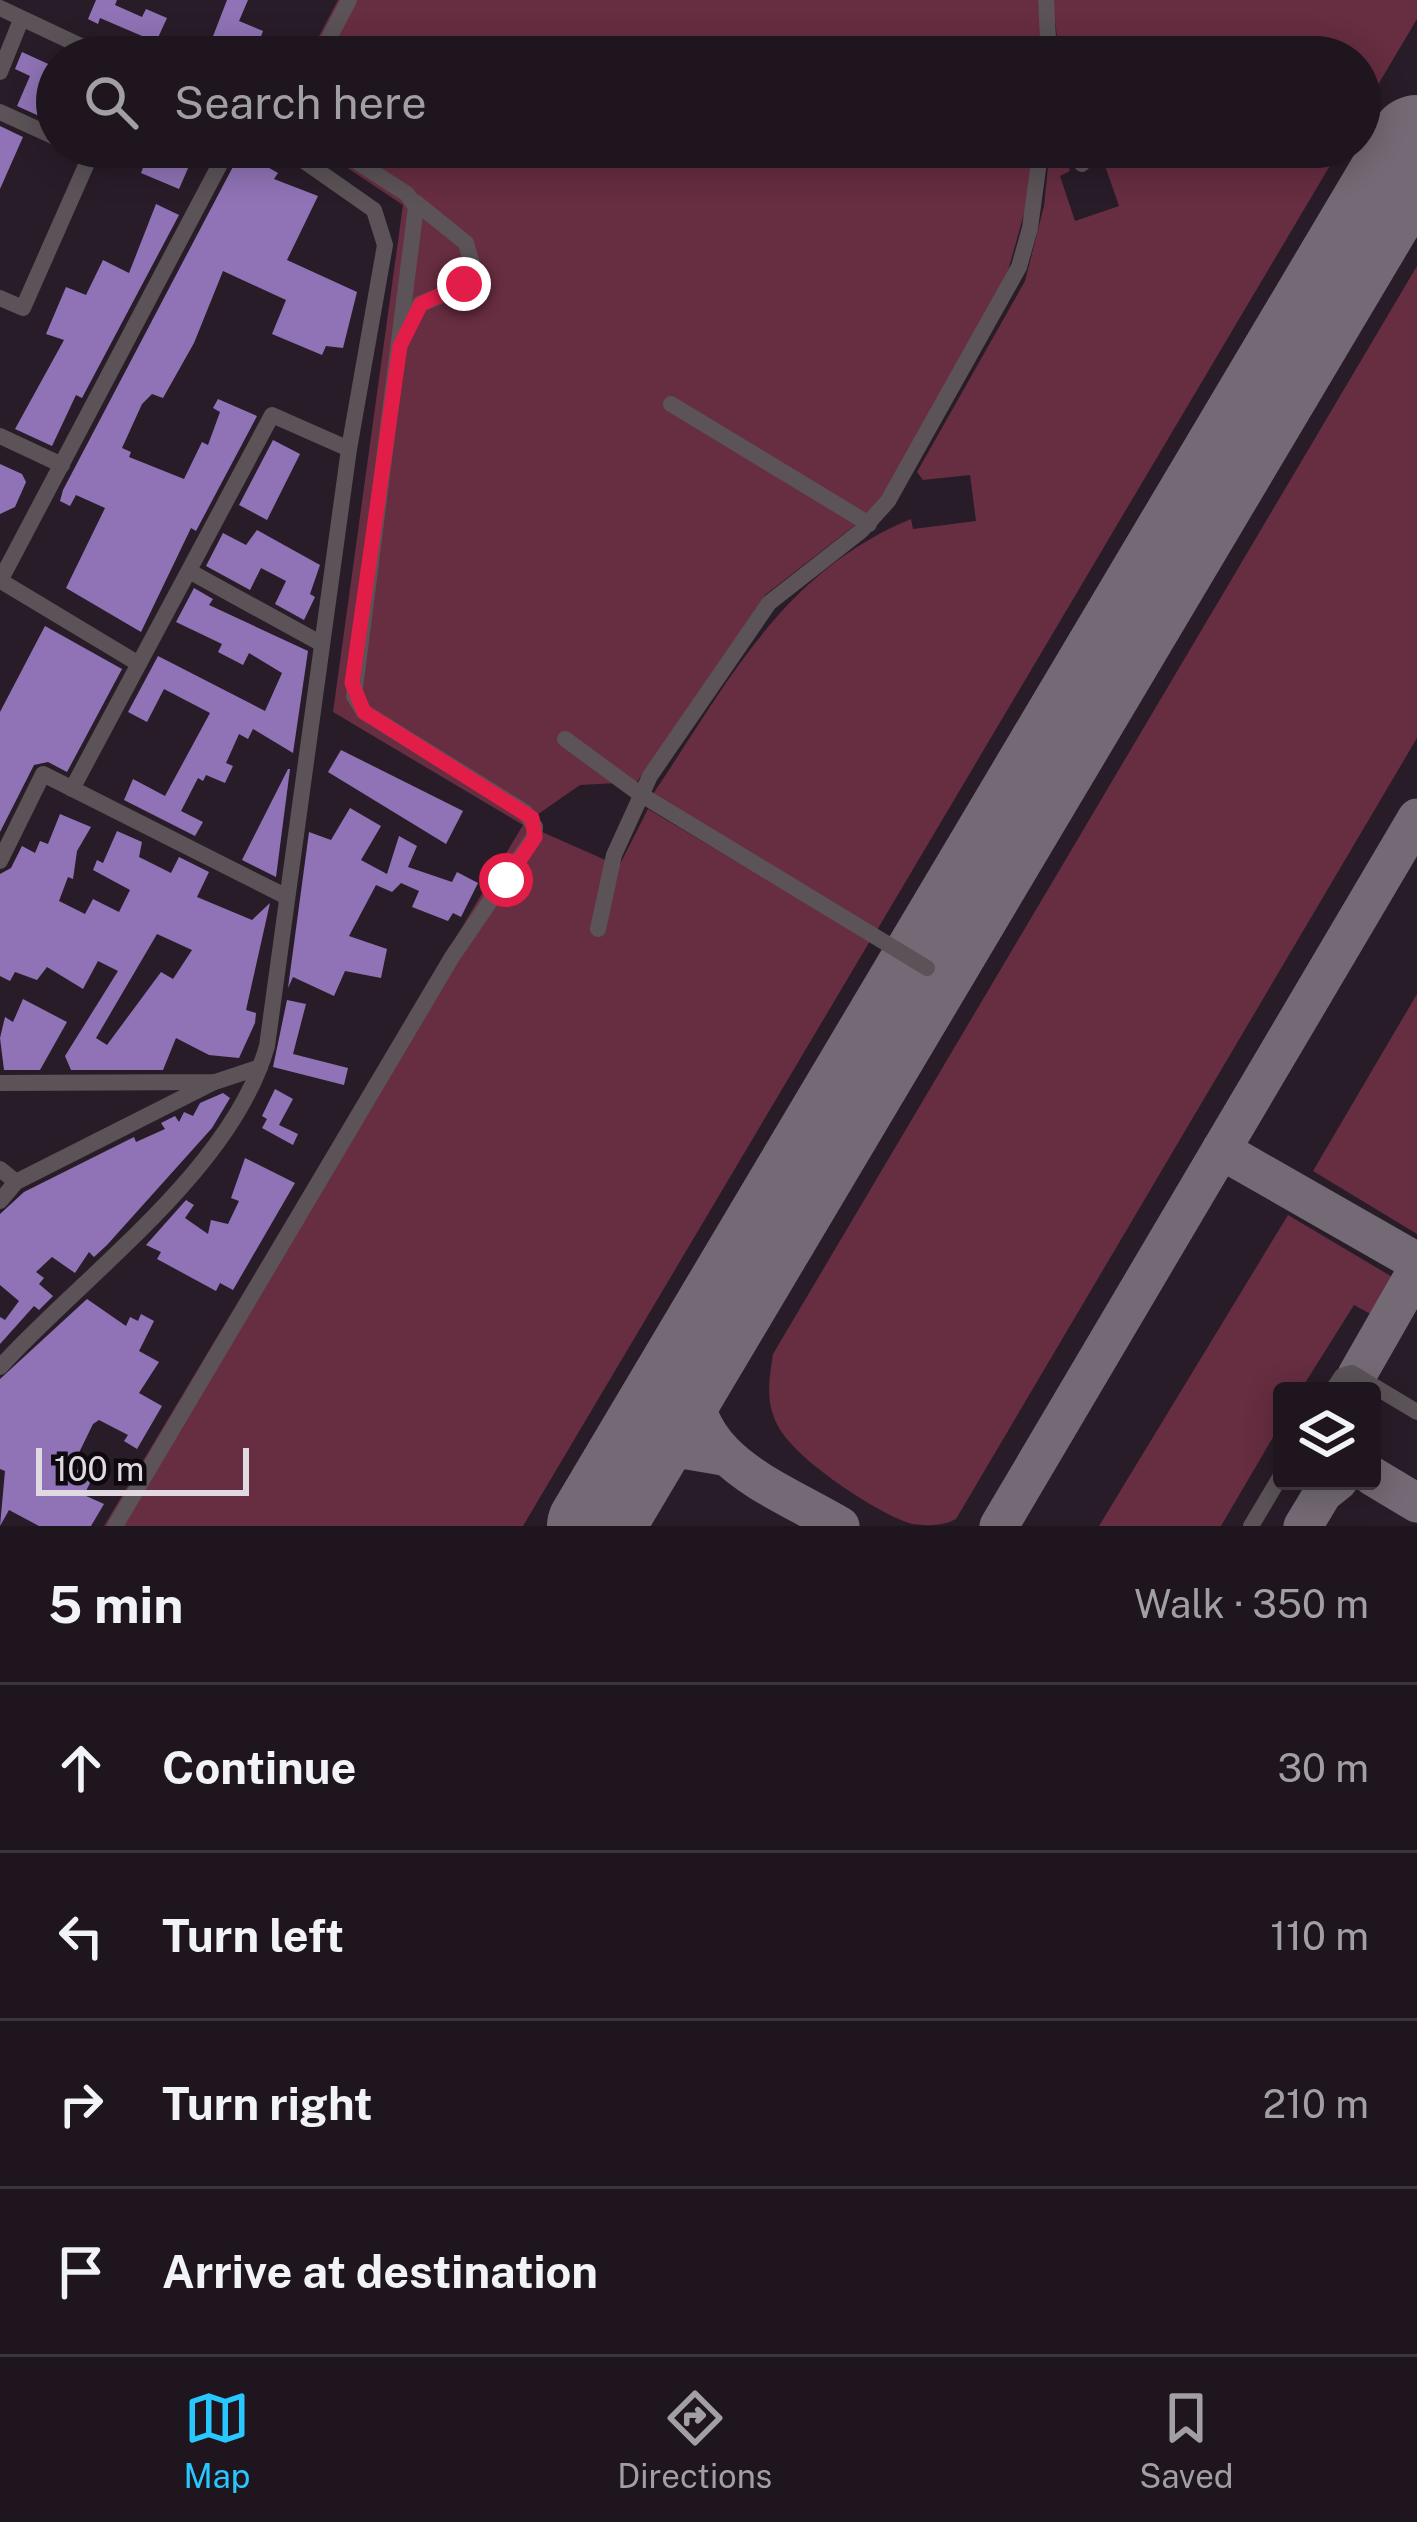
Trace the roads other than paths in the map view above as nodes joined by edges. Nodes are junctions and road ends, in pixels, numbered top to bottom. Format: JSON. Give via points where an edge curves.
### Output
{"nodes":[{"id":1,"x":349,"y":0,"type":"edge"},
{"id":2,"x":1046,"y":0,"type":"edge"},
{"id":3,"x":0,"y":8,"type":"edge"},
{"id":4,"x":21,"y":20,"type":"junction"},
{"id":5,"x":57,"y":36,"type":"edge"},
{"id":6,"x":330,"y":36,"type":"edge"},
{"id":7,"x":1049,"y":36,"type":"edge"},
{"id":8,"x":0,"y":73,"type":"edge"},
{"id":9,"x":0,"y":112,"type":"edge"},
{"id":10,"x":36,"y":128,"type":"edge"},
{"id":11,"x":86,"y":168,"type":"edge"},
{"id":12,"x":218,"y":168,"type":"edge"},
{"id":13,"x":314,"y":168,"type":"edge"},
{"id":14,"x":365,"y":168,"type":"edge"},
{"id":15,"x":1038,"y":168,"type":"edge"},
{"id":16,"x":415,"y":202,"type":"junction"},
{"id":17,"x":0,"y":298,"type":"edge"},
{"id":18,"x":400,"y":346,"type":"junction"},
{"id":19,"x":671,"y":404,"type":"dead end"},
{"id":20,"x":0,"y":436,"type":"edge"},
{"id":21,"x":349,"y":448,"type":"junction"},
{"id":22,"x":62,"y":465,"type":"junction"},
{"id":23,"x":869,"y":524,"type":"junction"},
{"id":24,"x":189,"y":571,"type":"junction"},
{"id":25,"x":0,"y":581,"type":"edge"},
{"id":26,"x":322,"y":644,"type":"junction"},
{"id":27,"x":139,"y":664,"type":"junction"},
{"id":28,"x":565,"y":739,"type":"dead end"},
{"id":29,"x":72,"y":788,"type":"junction"},
{"id":30,"x":640,"y":794,"type":"junction"},
{"id":31,"x":0,"y":861,"type":"edge"},
{"id":32,"x":287,"y":897,"type":"junction"},
{"id":33,"x":598,"y":929,"type":"dead end"},
{"id":34,"x":927,"y":968,"type":"dead end"},
{"id":35,"x":260,"y":1067,"type":"junction"},
{"id":36,"x":215,"y":1082,"type":"junction"},
{"id":37,"x":0,"y":1083,"type":"edge"},
{"id":38,"x":0,"y":1169,"type":"edge"},
{"id":39,"x":16,"y":1182,"type":"junction"},
{"id":40,"x":0,"y":1202,"type":"edge"},
{"id":41,"x":0,"y":1366,"type":"edge"},
{"id":42,"x":1338,"y":1382,"type":"edge"},
{"id":43,"x":1367,"y":1382,"type":"edge"},
{"id":44,"x":1381,"y":1390,"type":"edge"},
{"id":45,"x":1417,"y":1412,"type":"edge"},
{"id":46,"x":1273,"y":1489,"type":"edge"},
{"id":47,"x":115,"y":1526,"type":"edge"},
{"id":48,"x":1251,"y":1526,"type":"edge"}],
"edges":[{"from":1,"to":6,"type":"street"},
{"from":2,"to":7,"type":"street"},
{"from":3,"to":4,"type":"street"},
{"from":4,"to":5,"type":"street"},
{"from":4,"to":8,"type":"street"},
{"from":9,"to":10,"type":"street"},
{"from":11,"to":17,"type":"street","via":[[23,308]]},
{"from":12,"to":22,"type":"street"},
{"from":13,"to":21,"type":"street","via":[[374,209],[385,245]]},
{"from":14,"to":16,"type":"street"},
{"from":15,"to":23,"type":"street","via":[[1019,267]]},
{"from":16,"to":18,"type":"street"},
{"from":16,"to":18,"type":"street","via":[[466,243],[473,268],[457,289],[416,308]]},
{"from":18,"to":47,"type":"street","via":[[354,696],[364,712],[525,812],[535,837],[452,957]]},
{"from":19,"to":23,"type":"street"},
{"from":20,"to":22,"type":"street"},
{"from":21,"to":24,"type":"street","via":[[272,415]]},
{"from":21,"to":26,"type":"street"},
{"from":22,"to":25,"type":"street"},
{"from":23,"to":30,"type":"street","via":[[760,613]]},
{"from":24,"to":26,"type":"street"},
{"from":24,"to":27,"type":"street"},
{"from":25,"to":27,"type":"street"},
{"from":26,"to":32,"type":"street"},
{"from":27,"to":29,"type":"street"},
{"from":28,"to":30,"type":"street"},
{"from":29,"to":31,"type":"street","via":[[44,774]]},
{"from":29,"to":32,"type":"street"},
{"from":30,"to":33,"type":"street","via":[[614,855]]},
{"from":30,"to":34,"type":"street"},
{"from":32,"to":35,"type":"street"},
{"from":35,"to":36,"type":"street"},
{"from":35,"to":41,"type":"street","via":[[226,1129],[170,1196]]},
{"from":36,"to":37,"type":"street"},
{"from":36,"to":39,"type":"street"},
{"from":38,"to":39,"type":"street"},
{"from":39,"to":40,"type":"street"},
{"from":42,"to":43,"type":"street","via":[[1352,1373]]},
{"from":44,"to":45,"type":"street"},
{"from":46,"to":48,"type":"street"}]}
